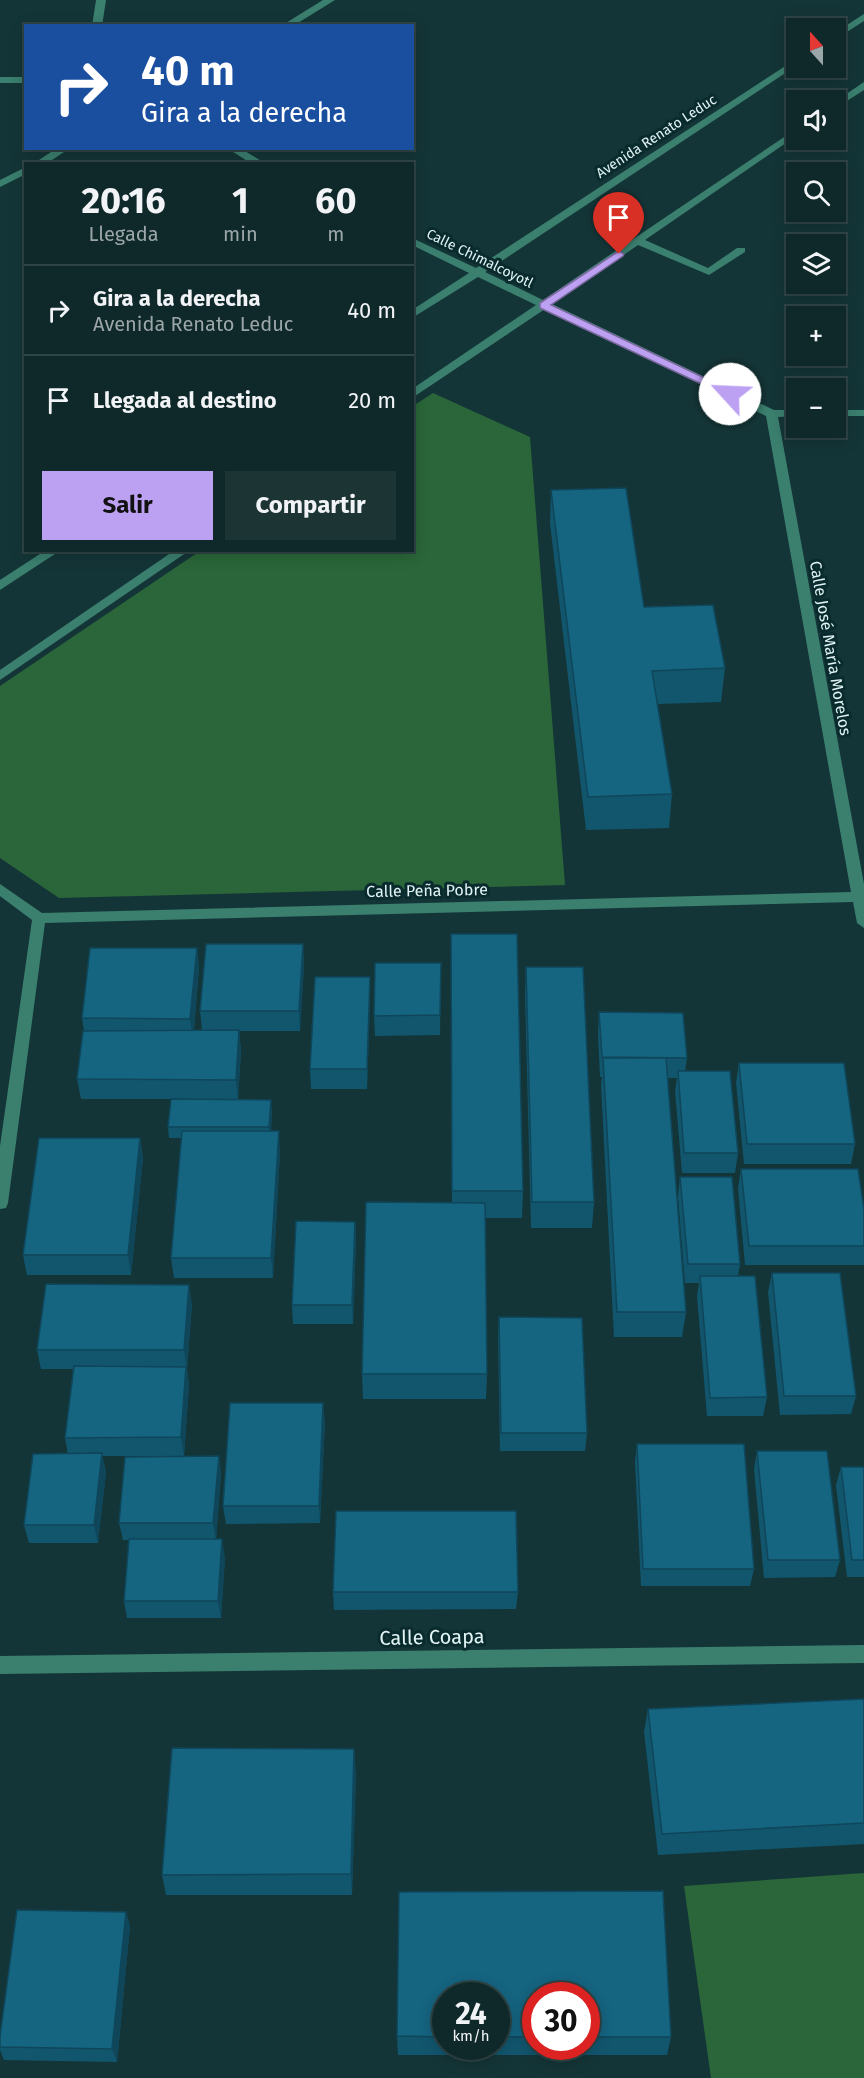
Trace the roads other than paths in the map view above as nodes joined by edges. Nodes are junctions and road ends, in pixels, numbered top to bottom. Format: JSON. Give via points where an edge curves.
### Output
{"nodes":[{"id":1,"x":101,"y":0,"type":"edge"},
{"id":2,"x":330,"y":0,"type":"edge"},
{"id":3,"x":864,"y":18,"type":"edge"},
{"id":4,"x":97,"y":24,"type":"edge"},
{"id":5,"x":288,"y":24,"type":"edge"},
{"id":6,"x":846,"y":30,"type":"edge"},
{"id":7,"x":786,"y":69,"type":"edge"},
{"id":8,"x":0,"y":80,"type":"edge"},
{"id":9,"x":24,"y":80,"type":"edge"},
{"id":10,"x":864,"y":85,"type":"edge"},
{"id":11,"x":846,"y":98,"type":"edge"},
{"id":12,"x":786,"y":139,"type":"edge"},
{"id":13,"x":62,"y":150,"type":"edge"},
{"id":14,"x":236,"y":150,"type":"edge"},
{"id":15,"x":41,"y":162,"type":"edge"},
{"id":16,"x":257,"y":162,"type":"edge"},
{"id":17,"x":24,"y":171,"type":"edge"},
{"id":18,"x":0,"y":184,"type":"edge"},
{"id":19,"x":638,"y":241,"type":"junction"},
{"id":20,"x":414,"y":242,"type":"edge"},
{"id":21,"x":741,"y":250,"type":"dead end"},
{"id":22,"x":476,"y":273,"type":"junction"},
{"id":23,"x":543,"y":305,"type":"junction"},
{"id":24,"x":414,"y":314,"type":"edge"},
{"id":25,"x":414,"y":394,"type":"edge"},
{"id":26,"x":846,"y":413,"type":"edge"},
{"id":27,"x":864,"y":413,"type":"edge"},
{"id":28,"x":772,"y":414,"type":"junction"},
{"id":29,"x":786,"y":414,"type":"edge"},
{"id":30,"x":51,"y":552,"type":"edge"},
{"id":31,"x":181,"y":552,"type":"edge"},
{"id":32,"x":0,"y":586,"type":"edge"},
{"id":33,"x":0,"y":676,"type":"edge"},
{"id":34,"x":0,"y":889,"type":"edge"},
{"id":35,"x":862,"y":897,"type":"edge"},
{"id":36,"x":39,"y":918,"type":"junction"},
{"id":37,"x":864,"y":924,"type":"edge"},
{"id":38,"x":0,"y":1203,"type":"edge"},
{"id":39,"x":864,"y":1654,"type":"edge"},
{"id":40,"x":0,"y":1665,"type":"edge"}],
"edges":[{"from":1,"to":4,"type":"street"},
{"from":2,"to":5,"type":"street"},
{"from":3,"to":6,"type":"street"},
{"from":7,"to":22,"type":"street","name":"Avenida Renato Leduc"},
{"from":8,"to":9,"type":"street"},
{"from":10,"to":11,"type":"street"},
{"from":12,"to":19,"type":"street"},
{"from":13,"to":15,"type":"street"},
{"from":14,"to":16,"type":"street"},
{"from":17,"to":18,"type":"street"},
{"from":19,"to":21,"type":"street","via":[[709,272]]},
{"from":19,"to":23,"type":"street"},
{"from":20,"to":22,"type":"street","name":"Calle Chimalcoyotl"},
{"from":22,"to":23,"type":"street","name":"Calle Chimalcoyotl"},
{"from":22,"to":24,"type":"street","name":"Avenida Renato Leduc"},
{"from":23,"to":25,"type":"street"},
{"from":23,"to":28,"type":"street","name":"Calle Chimalcoyotl"},
{"from":26,"to":27,"type":"street"},
{"from":28,"to":29,"type":"street","name":"Calle Chimalcoyotl"},
{"from":28,"to":35,"type":"street","name":"Calle José María Morelos"},
{"from":30,"to":32,"type":"street"},
{"from":31,"to":33,"type":"street"},
{"from":34,"to":36,"type":"street"},
{"from":35,"to":36,"type":"street","name":"Calle Peña Pobre"},
{"from":35,"to":37,"type":"street","name":"Calle José María Morelos"},
{"from":36,"to":38,"type":"street"},
{"from":39,"to":40,"type":"street","name":"Calle Coapa"}]}
